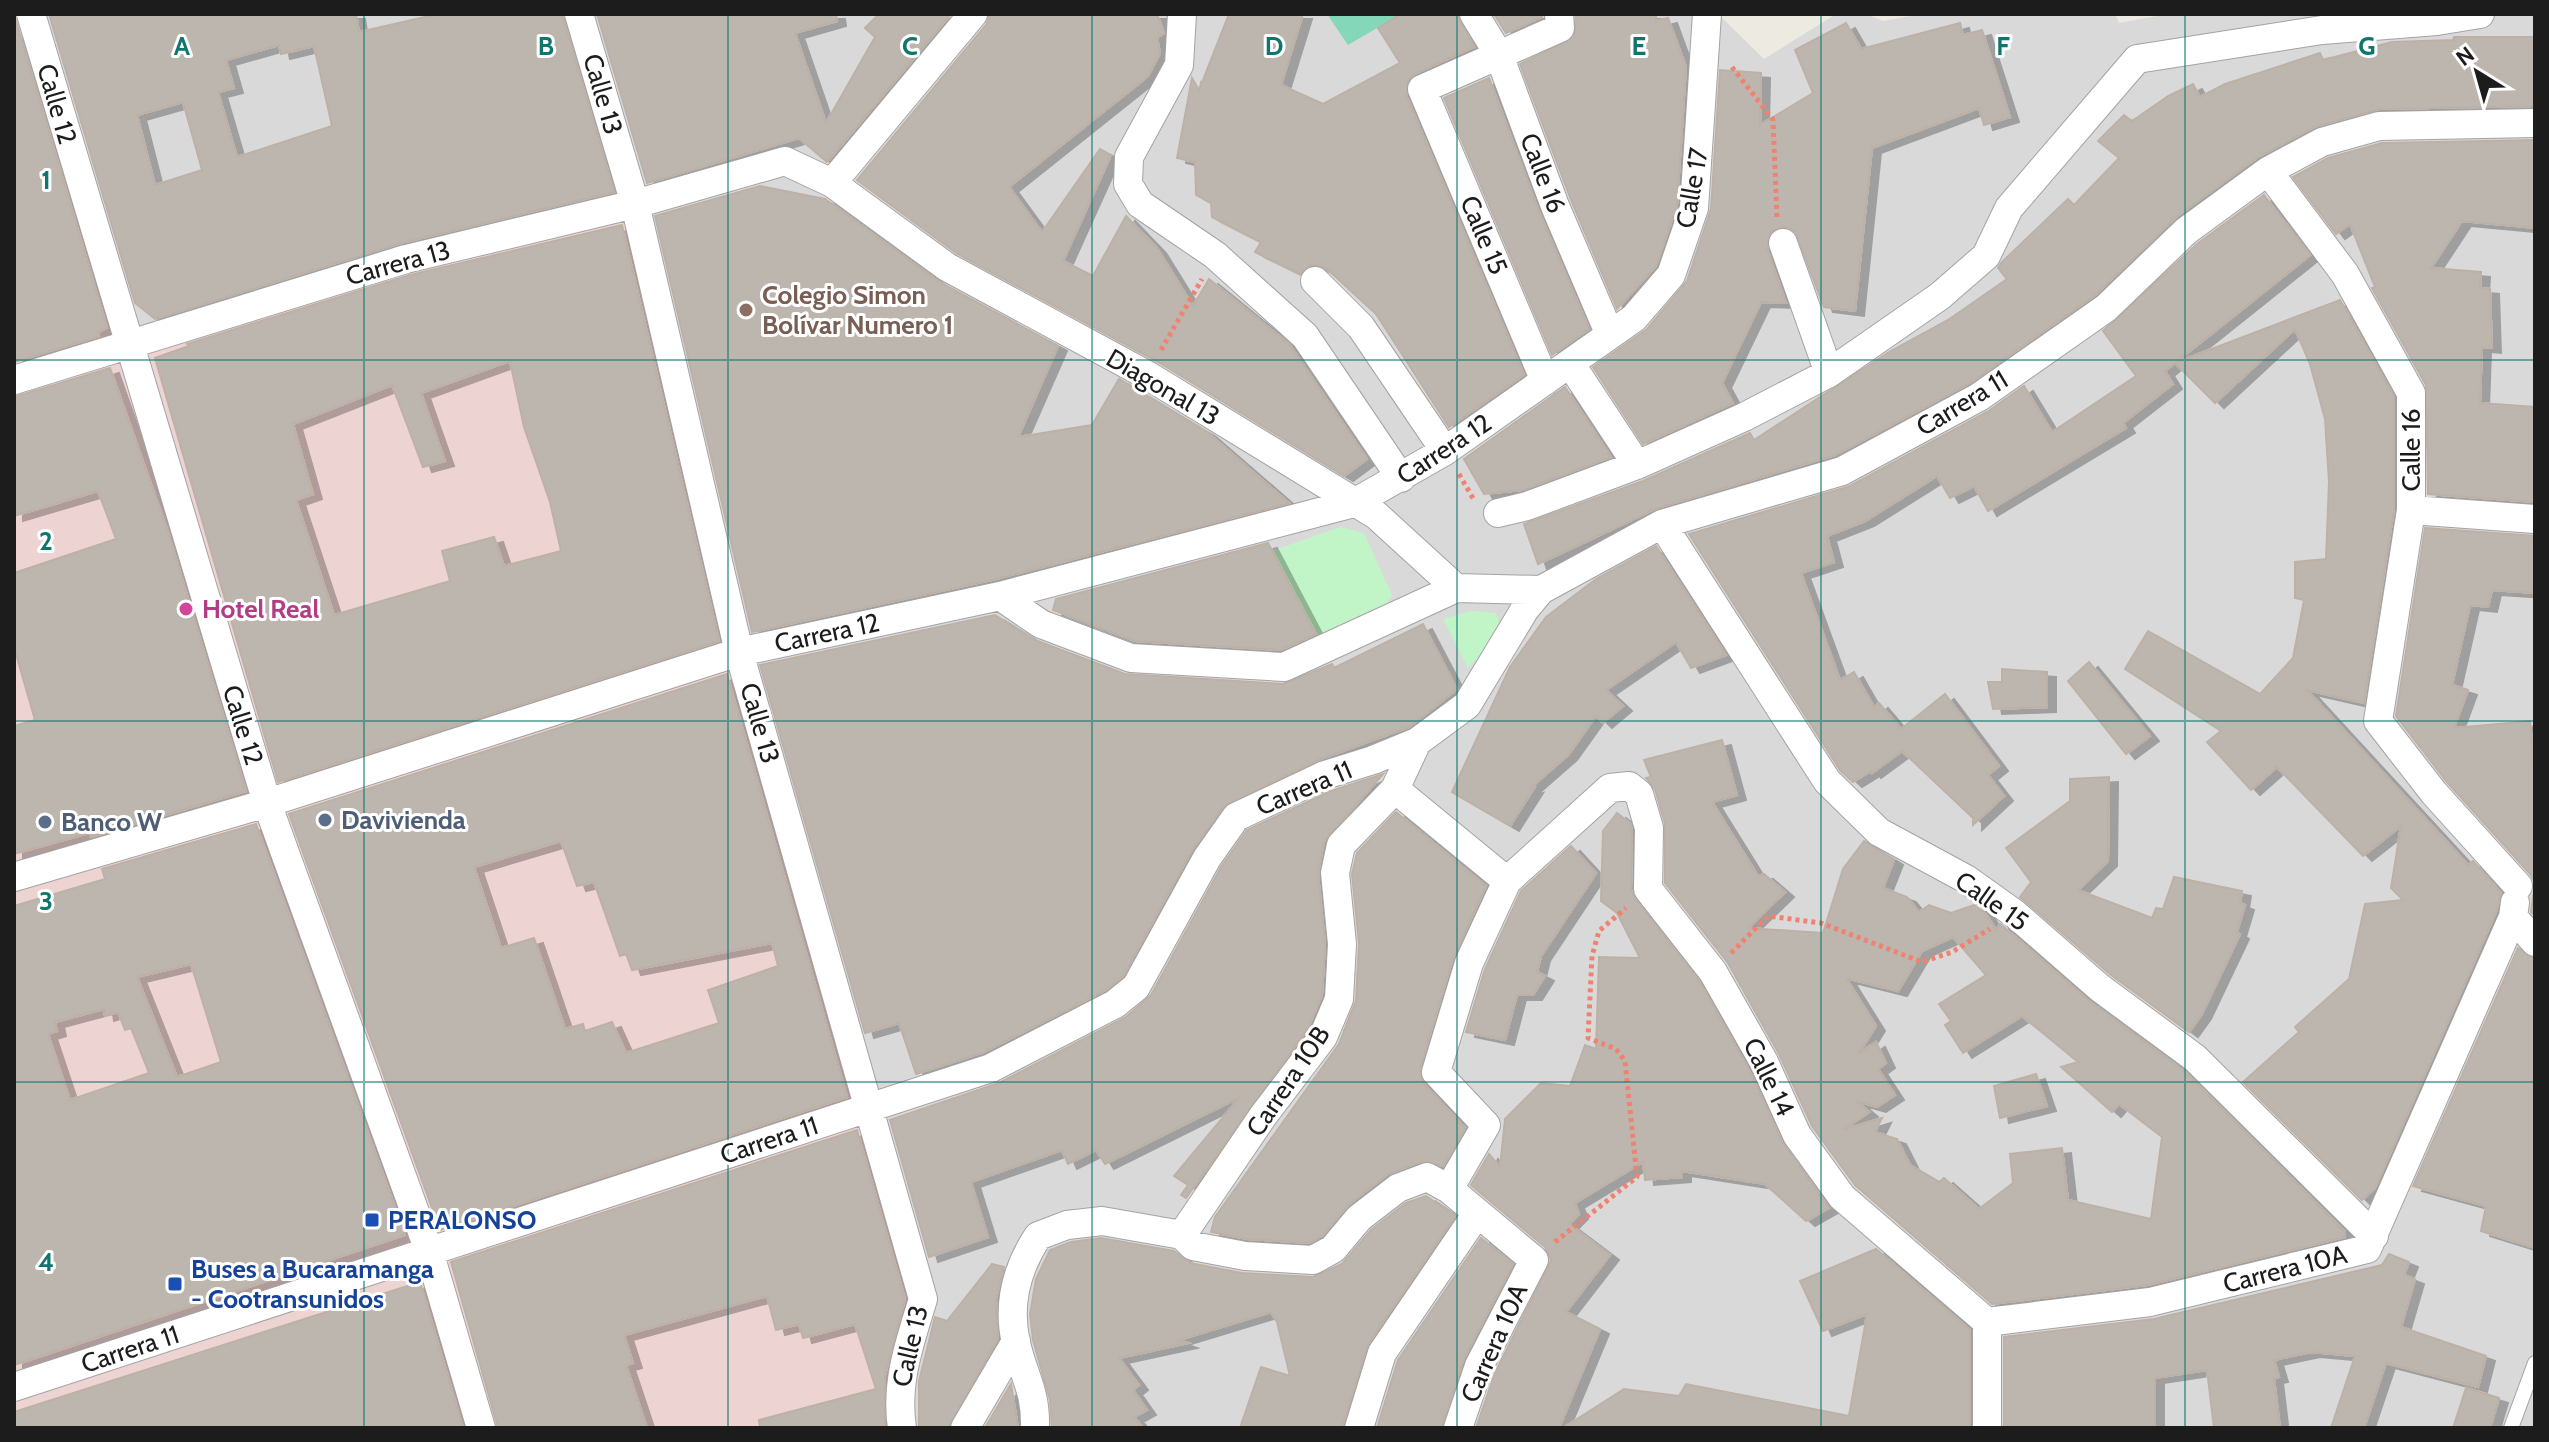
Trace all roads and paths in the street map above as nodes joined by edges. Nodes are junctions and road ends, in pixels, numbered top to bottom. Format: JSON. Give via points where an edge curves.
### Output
{"nodes":[{"id":1,"x":31,"y":14,"type":"edge"},
{"id":2,"x":579,"y":14,"type":"edge"},
{"id":3,"x":973,"y":14,"type":"edge"},
{"id":4,"x":1182,"y":14,"type":"edge"},
{"id":5,"x":1474,"y":14,"type":"edge"},
{"id":6,"x":1559,"y":14,"type":"edge"},
{"id":7,"x":1707,"y":14,"type":"edge"},
{"id":8,"x":2480,"y":14,"type":"edge"},
{"id":9,"x":1499,"y":55,"type":"junction"},
{"id":10,"x":1727,"y":61,"type":"dead end"},
{"id":11,"x":2535,"y":123,"type":"edge"},
{"id":12,"x":785,"y":161,"type":"joint"},
{"id":13,"x":2268,"y":171,"type":"junction"},
{"id":14,"x":832,"y":183,"type":"junction"},
{"id":15,"x":635,"y":204,"type":"junction"},
{"id":16,"x":1783,"y":243,"type":"joint"},
{"id":17,"x":1215,"y":255,"type":"junction"},
{"id":18,"x":1315,"y":281,"type":"dead end"},
{"id":19,"x":1610,"y":335,"type":"junction"},
{"id":20,"x":127,"y":344,"type":"junction"},
{"id":21,"x":1570,"y":363,"type":"junction"},
{"id":22,"x":1829,"y":373,"type":"junction"},
{"id":23,"x":1147,"y":375,"type":"junction"},
{"id":24,"x":14,"y":380,"type":"edge"},
{"id":25,"x":1545,"y":381,"type":"junction"},
{"id":26,"x":1445,"y":451,"type":"junction"},
{"id":27,"x":1637,"y":465,"type":"junction"},
{"id":28,"x":1401,"y":478,"type":"junction"},
{"id":29,"x":1354,"y":503,"type":"junction"},
{"id":30,"x":2411,"y":510,"type":"junction"},
{"id":31,"x":1498,"y":513,"type":"joint"},
{"id":32,"x":2535,"y":519,"type":"edge"},
{"id":33,"x":1662,"y":524,"type":"junction"},
{"id":34,"x":1456,"y":588,"type":"junction"},
{"id":35,"x":1541,"y":590,"type":"junction"},
{"id":36,"x":1000,"y":596,"type":"junction"},
{"id":37,"x":739,"y":652,"type":"junction"},
{"id":38,"x":1417,"y":742,"type":"junction"},
{"id":39,"x":1395,"y":789,"type":"junction"},
{"id":40,"x":267,"y":803,"type":"junction"},
{"id":41,"x":14,"y":877,"type":"edge"},
{"id":42,"x":2527,"y":879,"type":"edge"},
{"id":43,"x":1507,"y":881,"type":"junction"},
{"id":44,"x":1648,"y":889,"type":"junction"},
{"id":45,"x":2015,"y":914,"type":"junction"},
{"id":46,"x":2513,"y":917,"type":"junction"},
{"id":47,"x":2535,"y":942,"type":"edge"},
{"id":48,"x":1713,"y":972,"type":"junction"},
{"id":49,"x":871,"y":1107,"type":"junction"},
{"id":50,"x":1449,"y":1189,"type":"junction"},
{"id":51,"x":1476,"y":1215,"type":"junction"},
{"id":52,"x":1182,"y":1235,"type":"junction"},
{"id":53,"x":2374,"y":1236,"type":"junction"},
{"id":54,"x":429,"y":1251,"type":"junction"},
{"id":55,"x":1534,"y":1260,"type":"junction"},
{"id":56,"x":1987,"y":1322,"type":"junction"},
{"id":57,"x":1016,"y":1341,"type":"junction"},
{"id":58,"x":2535,"y":1363,"type":"edge"},
{"id":59,"x":14,"y":1387,"type":"edge"},
{"id":60,"x":481,"y":1428,"type":"edge"},
{"id":61,"x":902,"y":1428,"type":"edge"},
{"id":62,"x":965,"y":1428,"type":"edge"},
{"id":63,"x":1035,"y":1428,"type":"edge"},
{"id":64,"x":1359,"y":1428,"type":"edge"},
{"id":65,"x":1458,"y":1428,"type":"edge"},
{"id":66,"x":1987,"y":1428,"type":"edge"},
{"id":67,"x":2511,"y":1428,"type":"edge"}],
"edges":[{"from":1,"to":20,"type":"street","name":"Calle 12"},
{"from":2,"to":15,"type":"street","name":"Calle 13"},
{"from":3,"to":14,"type":"street"},
{"from":4,"to":17,"type":"street","via":[[1179,65],[1129,157],[1128,184],[1140,204]]},
{"from":5,"to":9,"type":"street","name":"Calle 16"},
{"from":6,"to":9,"type":"street","via":[[1560,28]]},
{"from":7,"to":19,"type":"street","name":"Calle 17","via":[[1694,208],[1671,275],[1634,318]]},
{"from":8,"to":22,"type":"street","via":[[2322,30],[2137,59],[2009,208],[1986,256],[1940,296]]},
{"from":9,"to":19,"type":"street","name":"Calle 16"},
{"from":9,"to":25,"type":"street","name":"Calle 15","via":[[1422,89]]},
{"from":10,"to":16,"type":"path","via":[[1773,120],[1775,210]]},
{"from":11,"to":13,"type":"street","name":"Carrera 11","via":[[2379,126],[2322,142]]},
{"from":12,"to":14,"type":"street","name":"Diagonal 13"},
{"from":12,"to":15,"type":"street","name":"Carrera 13"},
{"from":13,"to":30,"type":"street","name":"Calle 16","via":[[2345,274],[2411,393]]},
{"from":13,"to":33,"type":"street","name":"Carrera 11","via":[[2186,231],[2106,308],[1979,397],[1842,471]]},
{"from":14,"to":23,"type":"street","name":"Diagonal 13","via":[[947,267]]},
{"from":15,"to":20,"type":"street","name":"Carrera 13","via":[[406,259]]},
{"from":15,"to":37,"type":"street","name":"Calle 13"},
{"from":16,"to":22,"type":"street"},
{"from":17,"to":23,"type":"path"},
{"from":17,"to":28,"type":"street","via":[[1305,336]]},
{"from":18,"to":26,"type":"street","via":[[1361,327]]},
{"from":19,"to":21,"type":"street","name":"Carrera 12"},
{"from":20,"to":24,"type":"street","name":"Carrera 13"},
{"from":20,"to":40,"type":"street","name":"Calle 12"},
{"from":21,"to":25,"type":"street","name":"Carrera 12"},
{"from":21,"to":27,"type":"street"},
{"from":22,"to":27,"type":"street"},
{"from":23,"to":29,"type":"street","name":"Diagonal 13"},
{"from":25,"to":26,"type":"street","name":"Carrera 12"},
{"from":26,"to":28,"type":"street","name":"Carrera 12"},
{"from":26,"to":31,"type":"path","via":[[1477,505]]},
{"from":27,"to":31,"type":"street"},
{"from":28,"to":29,"type":"street","name":"Carrera 12"},
{"from":29,"to":34,"type":"street","name":"Diagonal 13","via":[[1388,525]]},
{"from":29,"to":36,"type":"street","name":"Carrera 12"},
{"from":30,"to":32,"type":"street"},
{"from":30,"to":42,"type":"street","name":"Calle 16","via":[[2378,721],[2434,793]]},
{"from":33,"to":35,"type":"street","name":"Carrera 11"},
{"from":33,"to":45,"type":"street","name":"Calle 15","via":[[1827,781],[1879,832],[1966,879]]},
{"from":34,"to":35,"type":"street"},
{"from":34,"to":36,"type":"street","via":[[1284,667],[1131,658],[1041,624]]},
{"from":35,"to":38,"type":"street","name":"Carrera 11","via":[[1467,705]]},
{"from":36,"to":37,"type":"street","name":"Carrera 12"},
{"from":37,"to":40,"type":"street","name":"Carrera 12"},
{"from":37,"to":49,"type":"street","name":"Calle 13"},
{"from":38,"to":39,"type":"street","name":"Carrera 11"},
{"from":38,"to":49,"type":"street","name":"Carrera 11","via":[[1325,775],[1236,817],[1207,858],[1136,987],[1115,1004],[991,1068]]},
{"from":39,"to":43,"type":"street"},
{"from":39,"to":52,"type":"street","name":"Carrera 10B","via":[[1341,845],[1335,873],[1342,944],[1339,999],[1323,1037]]},
{"from":40,"to":41,"type":"street","name":"Carrera 12"},
{"from":40,"to":54,"type":"street","name":"Calle 12"},
{"from":42,"to":46,"type":"street","name":"Carrera 10A"},
{"from":43,"to":44,"type":"street","via":[[1610,788],[1629,786],[1639,794],[1649,828]]},
{"from":43,"to":50,"type":"street","via":[[1469,963],[1436,1072],[1486,1125]]},
{"from":44,"to":48,"type":"street","name":"Calle 14"},
{"from":44,"to":55,"type":"path","via":[[1599,931],[1592,956],[1588,1038],[1616,1049],[1625,1061],[1637,1177]]},
{"from":45,"to":48,"type":"path","via":[[1952,952],[1922,962],[1821,923],[1768,916]]},
{"from":45,"to":53,"type":"street","name":"Calle 15","via":[[2100,988],[2195,1058]]},
{"from":46,"to":47,"type":"street"},
{"from":46,"to":53,"type":"street","name":"Carrera 10A"},
{"from":48,"to":56,"type":"street","name":"Calle 14","via":[[1764,1062],[1797,1135],[1842,1197]]},
{"from":49,"to":54,"type":"street","name":"Carrera 11"},
{"from":49,"to":61,"type":"street","name":"Calle 13","via":[[923,1299],[903,1365],[898,1400]]},
{"from":50,"to":51,"type":"street"},
{"from":50,"to":52,"type":"street","via":[[1427,1177],[1398,1188],[1359,1218],[1333,1249],[1313,1260],[1232,1254],[1193,1246]]},
{"from":51,"to":55,"type":"street"},
{"from":51,"to":64,"type":"street","via":[[1382,1353]]},
{"from":52,"to":57,"type":"street","via":[[1102,1221],[1067,1225],[1038,1236],[1015,1280]]},
{"from":53,"to":56,"type":"street","name":"Carrera 10A","via":[[2367,1249],[2150,1302]]},
{"from":54,"to":59,"type":"street","name":"Carrera 11"},
{"from":54,"to":60,"type":"street","name":"Calle 12"},
{"from":55,"to":65,"type":"street","name":"Carrera 10A","via":[[1479,1366]]},
{"from":56,"to":66,"type":"street"},
{"from":57,"to":62,"type":"street"},
{"from":57,"to":63,"type":"street","via":[[1036,1399]]},
{"from":58,"to":67,"type":"lane"}]}
